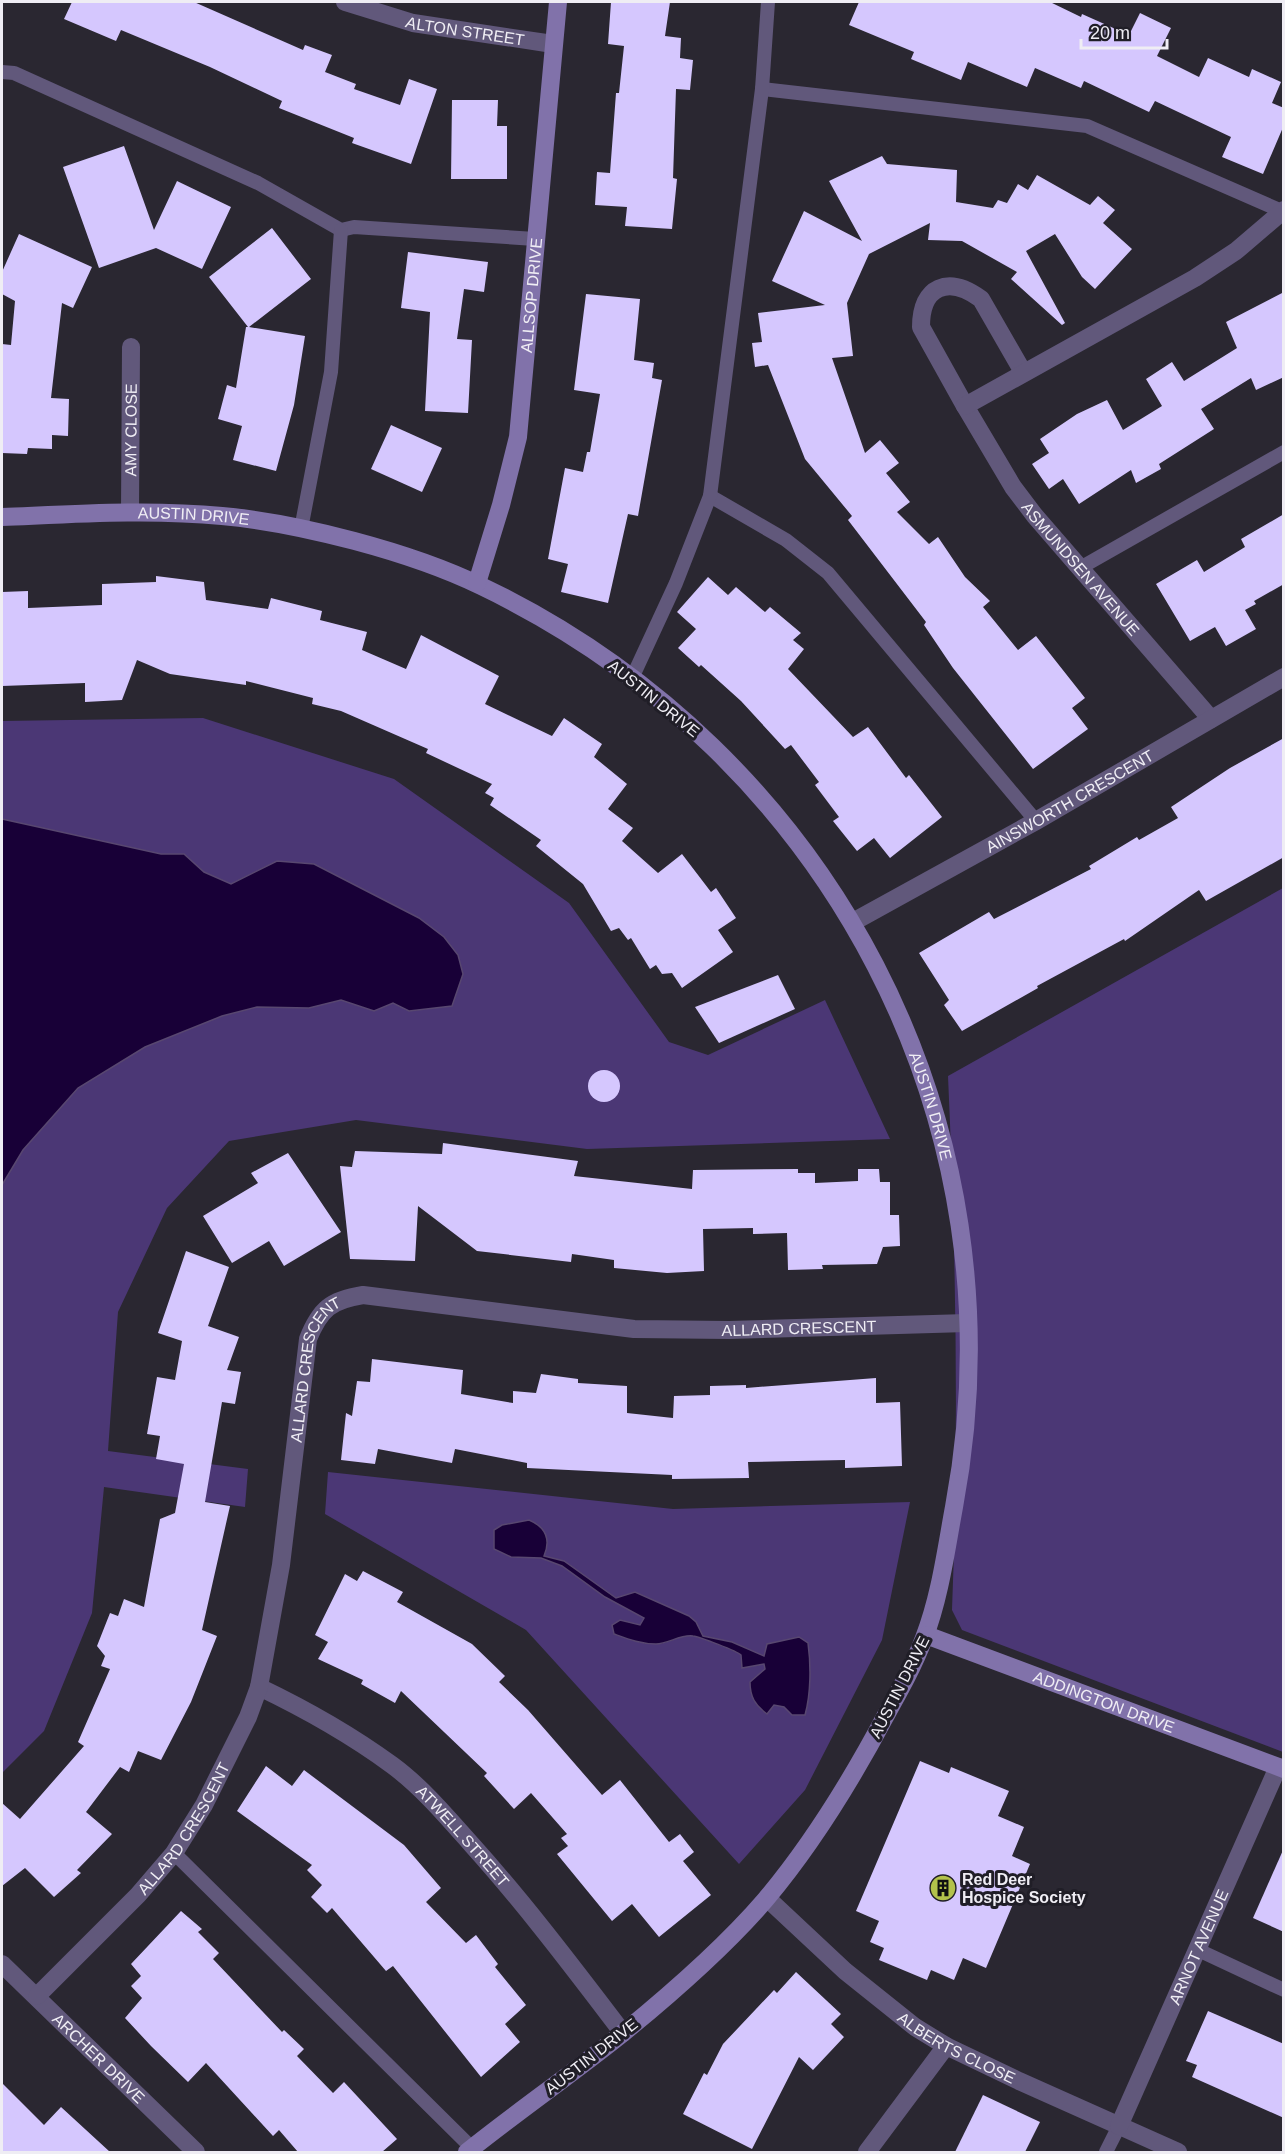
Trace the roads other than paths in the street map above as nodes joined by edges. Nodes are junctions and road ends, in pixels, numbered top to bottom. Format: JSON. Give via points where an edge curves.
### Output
{"nodes":[{"id":1,"x":345,"y":2,"type":"edge"},
{"id":2,"x":558,"y":2,"type":"edge"},
{"id":3,"x":768,"y":2,"type":"edge"},
{"id":4,"x":553,"y":44,"type":"junction"},
{"id":5,"x":2,"y":72,"type":"edge"},
{"id":6,"x":762,"y":89,"type":"junction"},
{"id":7,"x":1283,"y":211,"type":"edge"},
{"id":8,"x":340,"y":230,"type":"junction"},
{"id":9,"x":535,"y":239,"type":"junction"},
{"id":10,"x":131,"y":346,"type":"dead end"},
{"id":11,"x":1023,"y":372,"type":"junction"},
{"id":12,"x":965,"y":406,"type":"junction"},
{"id":13,"x":1284,"y":452,"type":"edge"},
{"id":14,"x":710,"y":496,"type":"junction"},
{"id":15,"x":129,"y":512,"type":"junction"},
{"id":16,"x":2,"y":517,"type":"edge"},
{"id":17,"x":301,"y":529,"type":"junction"},
{"id":18,"x":1080,"y":568,"type":"junction"},
{"id":19,"x":477,"y":583,"type":"junction"},
{"id":20,"x":633,"y":676,"type":"junction"},
{"id":21,"x":1284,"y":677,"type":"edge"},
{"id":22,"x":1211,"y":719,"type":"junction"},
{"id":23,"x":1036,"y":821,"type":"junction"},
{"id":24,"x":853,"y":922,"type":"junction"},
{"id":25,"x":968,"y":1323,"type":"junction"},
{"id":26,"x":926,"y":1635,"type":"junction"},
{"id":27,"x":259,"y":1688,"type":"junction"},
{"id":28,"x":1281,"y":1768,"type":"edge"},
{"id":29,"x":174,"y":1853,"type":"junction"},
{"id":30,"x":767,"y":1898,"type":"junction"},
{"id":31,"x":1196,"y":1949,"type":"junction"},
{"id":32,"x":2,"y":1964,"type":"edge"},
{"id":33,"x":1284,"y":1990,"type":"edge"},
{"id":34,"x":37,"y":1996,"type":"junction"},
{"id":35,"x":623,"y":2033,"type":"junction"},
{"id":36,"x":946,"y":2046,"type":"junction"},
{"id":37,"x":1119,"y":2126,"type":"junction"},
{"id":38,"x":472,"y":2151,"type":"edge"},
{"id":39,"x":196,"y":2152,"type":"edge"},
{"id":40,"x":867,"y":2152,"type":"edge"},
{"id":41,"x":1106,"y":2152,"type":"edge"},
{"id":42,"x":1178,"y":2152,"type":"edge"}],
"edges":[{"from":1,"to":4,"type":"street","name":"ALTON STREET","via":[[413,23]]},
{"from":2,"to":4,"type":"street","name":"ALLSOP DRIVE"},
{"from":3,"to":6,"type":"lane"},
{"from":4,"to":9,"type":"street","name":"ALLSOP DRIVE"},
{"from":5,"to":8,"type":"lane","via":[[14,73],[258,183]]},
{"from":6,"to":7,"type":"lane","via":[[1087,126]]},
{"from":6,"to":14,"type":"lane"},
{"from":7,"to":11,"type":"street","via":[[1236,251],[1195,278]]},
{"from":8,"to":9,"type":"lane","via":[[354,227]]},
{"from":8,"to":17,"type":"lane","via":[[331,372]]},
{"from":9,"to":19,"type":"street","name":"ALLSOP DRIVE","via":[[518,436]]},
{"from":10,"to":15,"type":"street","name":"AMY CLOSE"},
{"from":11,"to":12,"type":"street"},
{"from":11,"to":12,"type":"street","name":"ASMUNDSEN AVENUE","via":[[981,299],[958,286],[938,288],[924,302],[921,327]]},
{"from":12,"to":18,"type":"street","name":"ASMUNDSEN AVENUE","via":[[1014,487]]},
{"from":13,"to":18,"type":"lane"},
{"from":14,"to":20,"type":"lane"},
{"from":14,"to":23,"type":"lane","via":[[786,540],[828,573]]},
{"from":15,"to":16,"type":"street","name":"AUSTIN DRIVE"},
{"from":15,"to":17,"type":"street","name":"AUSTIN DRIVE","via":[[225,516]]},
{"from":17,"to":19,"type":"street","name":"AUSTIN DRIVE","via":[[387,551]]},
{"from":18,"to":22,"type":"street","name":"ASMUNDSEN AVENUE"},
{"from":19,"to":20,"type":"street","name":"AUSTIN DRIVE"},
{"from":20,"to":24,"type":"street","name":"AUSTIN DRIVE","via":[[708,742],[767,802],[817,866]]},
{"from":21,"to":22,"type":"street","name":"AINSWORTH CRESCENT"},
{"from":22,"to":23,"type":"street","name":"AINSWORTH CRESCENT"},
{"from":23,"to":24,"type":"street","name":"AINSWORTH CRESCENT"},
{"from":24,"to":25,"type":"street","name":"AUSTIN DRIVE","via":[[898,1011],[945,1141],[961,1232]]},
{"from":25,"to":26,"type":"street","name":"AUSTIN DRIVE","via":[[963,1457]]},
{"from":25,"to":27,"type":"street","name":"ALLARD CRESCENT","via":[[634,1329],[363,1295],[343,1298],[316,1320],[308,1339],[281,1565]]},
{"from":26,"to":28,"type":"street","name":"ADDINGTON DRIVE"},
{"from":26,"to":30,"type":"street","name":"AUSTIN DRIVE","via":[[851,1778]]},
{"from":27,"to":29,"type":"street","name":"ALLARD CRESCENT","via":[[226,1765]]},
{"from":27,"to":35,"type":"street","name":"ATWELL STREET","via":[[362,1745],[394,1766],[430,1800],[506,1883]]},
{"from":28,"to":31,"type":"street","name":"ARNOT AVENUE"},
{"from":29,"to":34,"type":"street","name":"ALLARD CRESCENT","via":[[138,1895]]},
{"from":29,"to":38,"type":"lane"},
{"from":30,"to":35,"type":"street","name":"AUSTIN DRIVE"},
{"from":30,"to":36,"type":"street","name":"ALBERTS CLOSE","via":[[886,2006]]},
{"from":31,"to":33,"type":"lane"},
{"from":31,"to":37,"type":"street","name":"ARNOT AVENUE"},
{"from":32,"to":34,"type":"street","name":"ARCHER DRIVE"},
{"from":34,"to":39,"type":"street","name":"ARCHER DRIVE"},
{"from":35,"to":38,"type":"street","name":"AUSTIN DRIVE"},
{"from":36,"to":37,"type":"street","name":"ALBERTS CLOSE"},
{"from":36,"to":40,"type":"street"},
{"from":37,"to":41,"type":"lane"},
{"from":37,"to":42,"type":"street","name":"ALBERTS CLOSE"}]}
